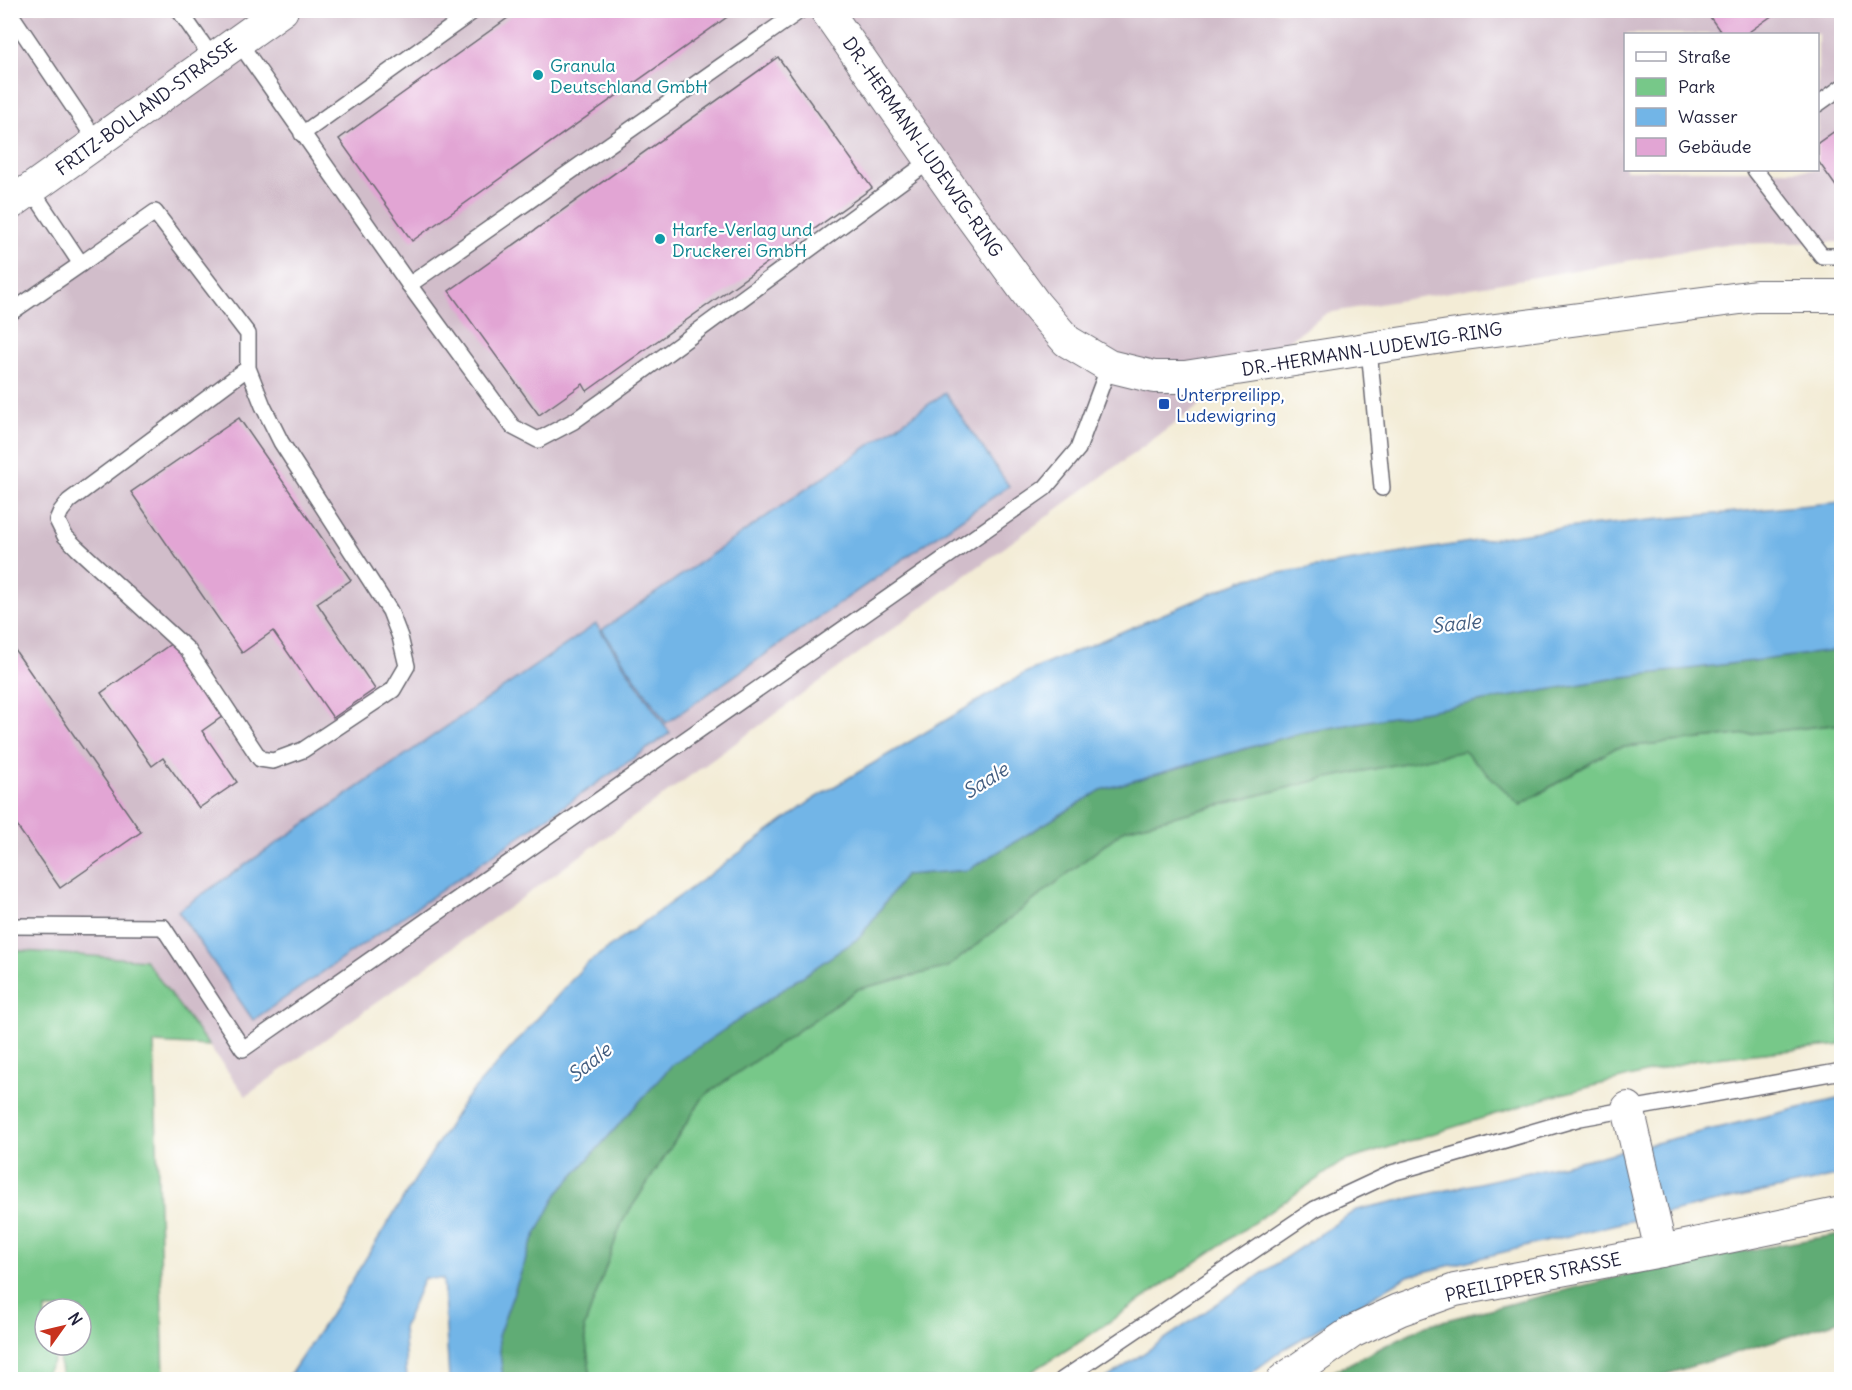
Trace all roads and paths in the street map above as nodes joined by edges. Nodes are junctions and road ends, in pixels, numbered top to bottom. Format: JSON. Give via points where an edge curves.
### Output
{"nodes":[{"id":1,"x":179,"y":10,"type":"edge"},
{"id":2,"x":282,"y":10,"type":"edge"},
{"id":3,"x":475,"y":10,"type":"edge"},
{"id":4,"x":801,"y":10,"type":"edge"},
{"id":5,"x":826,"y":10,"type":"edge"},
{"id":6,"x":10,"y":13,"type":"edge"},
{"id":7,"x":226,"y":50,"type":"junction"},
{"id":8,"x":1842,"y":87,"type":"edge"},
{"id":9,"x":1819,"y":103,"type":"edge"},
{"id":10,"x":303,"y":134,"type":"junction"},
{"id":11,"x":97,"y":142,"type":"junction"},
{"id":12,"x":931,"y":160,"type":"junction"},
{"id":13,"x":1756,"y":171,"type":"edge"},
{"id":14,"x":21,"y":197,"type":"edge"},
{"id":15,"x":1842,"y":256,"type":"edge"},
{"id":16,"x":81,"y":264,"type":"junction"},
{"id":17,"x":409,"y":285,"type":"junction"},
{"id":18,"x":1842,"y":296,"type":"edge"},
{"id":19,"x":10,"y":313,"type":"edge"},
{"id":20,"x":1369,"y":349,"type":"junction"},
{"id":21,"x":1109,"y":366,"type":"junction"},
{"id":22,"x":248,"y":368,"type":"junction"},
{"id":23,"x":1382,"y":488,"type":"dead end"},
{"id":24,"x":10,"y":926,"type":"edge"},
{"id":25,"x":1842,"y":1071,"type":"edge"},
{"id":26,"x":1630,"y":1120,"type":"junction"},
{"id":27,"x":1842,"y":1213,"type":"edge"},
{"id":28,"x":1658,"y":1240,"type":"junction"},
{"id":29,"x":1062,"y":1380,"type":"edge"},
{"id":30,"x":1283,"y":1380,"type":"edge"}],
"edges":[{"from":1,"to":7,"type":"lane"},
{"from":2,"to":7,"type":"street","name":"FRITZ-BOLLAND-STRASSE"},
{"from":3,"to":10,"type":"lane"},
{"from":4,"to":17,"type":"lane"},
{"from":5,"to":12,"type":"street","name":"DR.-HERMANN-LUDEWIG-RING"},
{"from":6,"to":11,"type":"lane"},
{"from":7,"to":10,"type":"lane"},
{"from":7,"to":11,"type":"street","name":"FRITZ-BOLLAND-STRASSE"},
{"from":8,"to":9,"type":"lane"},
{"from":10,"to":17,"type":"lane"},
{"from":11,"to":14,"type":"street","name":"FRITZ-BOLLAND-STRASSE"},
{"from":12,"to":17,"type":"lane","via":[[605,399],[538,440],[513,427]]},
{"from":12,"to":21,"type":"street","name":"DR.-HERMANN-LUDEWIG-RING","via":[[1035,304],[1067,341]]},
{"from":13,"to":15,"type":"lane","via":[[1822,256]]},
{"from":14,"to":16,"type":"lane"},
{"from":16,"to":19,"type":"lane"},
{"from":16,"to":22,"type":"lane","via":[[155,212],[248,334]]},
{"from":18,"to":20,"type":"street","name":"DR.-HERMANN-LUDEWIG-RING","via":[[1756,296]]},
{"from":20,"to":21,"type":"street","name":"DR.-HERMANN-LUDEWIG-RING","via":[[1185,377],[1154,377]]},
{"from":20,"to":23,"type":"lane"},
{"from":21,"to":24,"type":"lane","via":[[1078,449],[1045,488],[243,1049],[163,927]]},
{"from":22,"to":22,"type":"lane","via":[[281,442],[390,611],[407,666],[393,690],[303,750],[273,761],[260,759],[188,650],[76,548],[57,520],[69,501]]},
{"from":25,"to":26,"type":"lane"},
{"from":26,"to":28,"type":"street"},
{"from":26,"to":29,"type":"lane","via":[[1580,1118],[1392,1173],[1315,1209]]},
{"from":27,"to":28,"type":"street","name":"PREILIPPER STRASSE"},
{"from":28,"to":30,"type":"street","name":"PREILIPPER STRASSE","via":[[1455,1290],[1399,1310],[1352,1332]]}]}
